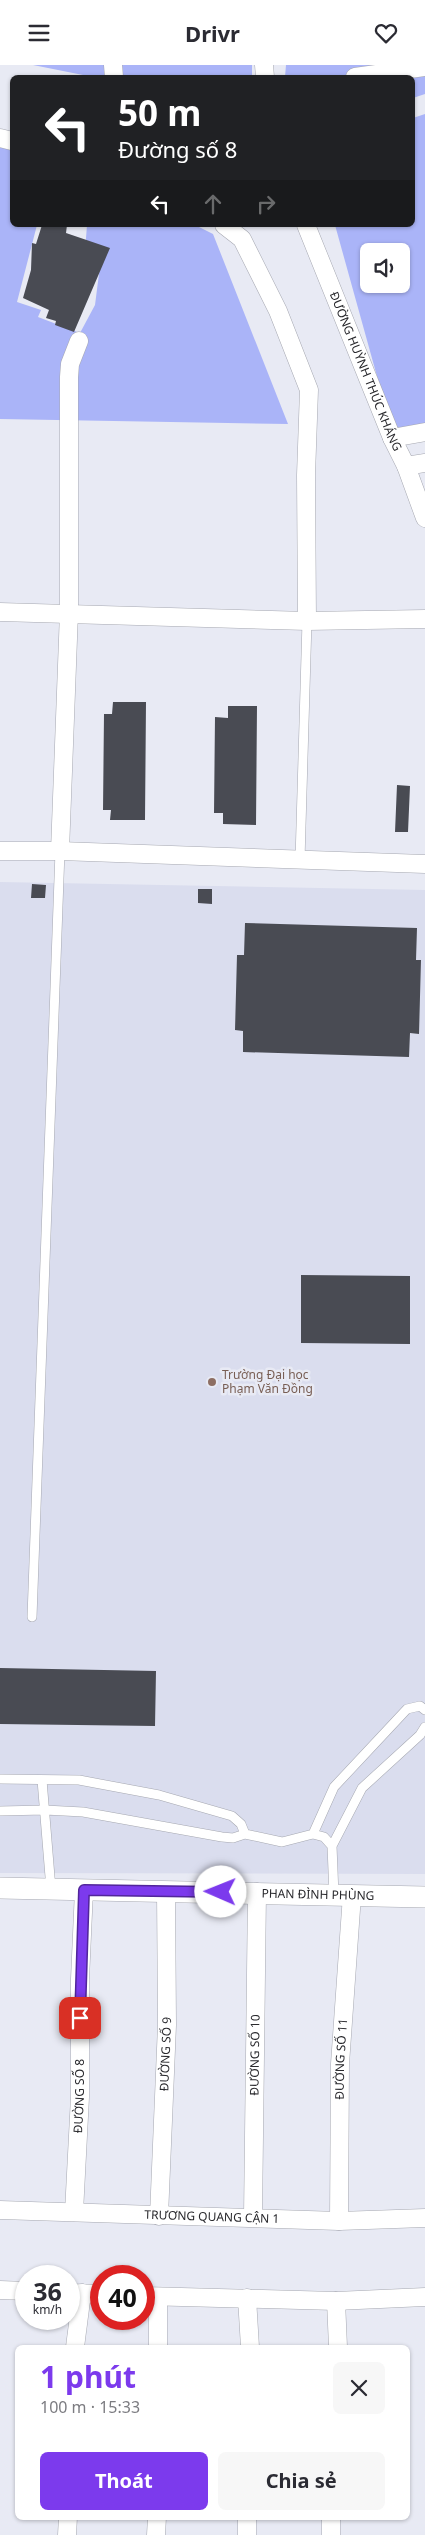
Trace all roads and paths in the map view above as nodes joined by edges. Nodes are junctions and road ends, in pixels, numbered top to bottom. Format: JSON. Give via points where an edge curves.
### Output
{"nodes":[{"id":1,"x":425,"y":67,"type":"edge"},
{"id":2,"x":369,"y":75,"type":"edge"},
{"id":3,"x":227,"y":227,"type":"edge"},
{"id":4,"x":307,"y":227,"type":"edge"},
{"id":5,"x":78,"y":341,"type":"dead end"},
{"id":6,"x":425,"y":432,"type":"edge"},
{"id":7,"x":392,"y":438,"type":"junction"},
{"id":8,"x":425,"y":463,"type":"edge"},
{"id":9,"x":406,"y":466,"type":"junction"},
{"id":10,"x":425,"y":518,"type":"edge"},
{"id":11,"x":0,"y":612,"type":"edge"},
{"id":12,"x":69,"y":612,"type":"junction"},
{"id":13,"x":425,"y":619,"type":"edge"},
{"id":14,"x":307,"y":621,"type":"junction"},
{"id":15,"x":0,"y":851,"type":"edge"},
{"id":16,"x":60,"y":851,"type":"junction"},
{"id":17,"x":300,"y":860,"type":"junction"},
{"id":18,"x":425,"y":864,"type":"edge"},
{"id":19,"x":32,"y":1617,"type":"dead end"},
{"id":20,"x":425,"y":1710,"type":"edge"},
{"id":21,"x":425,"y":1727,"type":"edge"},
{"id":22,"x":0,"y":1779,"type":"edge"},
{"id":23,"x":42,"y":1780,"type":"junction"},
{"id":24,"x":45,"y":1810,"type":"junction"},
{"id":25,"x":0,"y":1811,"type":"edge"},
{"id":26,"x":245,"y":1834,"type":"junction"},
{"id":27,"x":313,"y":1834,"type":"junction"},
{"id":28,"x":332,"y":1846,"type":"junction"},
{"id":29,"x":0,"y":1888,"type":"edge"},
{"id":30,"x":52,"y":1889,"type":"junction"},
{"id":31,"x":84,"y":1890,"type":"junction"},
{"id":32,"x":166,"y":1891,"type":"junction"},
{"id":33,"x":257,"y":1892,"type":"junction"},
{"id":34,"x":343,"y":1895,"type":"junction"},
{"id":35,"x":425,"y":1897,"type":"edge"},
{"id":36,"x":0,"y":2210,"type":"edge"},
{"id":37,"x":74,"y":2212,"type":"junction"},
{"id":38,"x":159,"y":2216,"type":"junction"},
{"id":39,"x":253,"y":2217,"type":"junction"},
{"id":40,"x":425,"y":2218,"type":"edge"},
{"id":41,"x":339,"y":2221,"type":"junction"},
{"id":42,"x":0,"y":2290,"type":"edge"},
{"id":43,"x":15,"y":2291,"type":"edge"},
{"id":44,"x":155,"y":2297,"type":"edge"},
{"id":45,"x":425,"y":2297,"type":"edge"},
{"id":46,"x":247,"y":2298,"type":"junction"},
{"id":47,"x":336,"y":2301,"type":"junction"},
{"id":48,"x":155,"y":2326,"type":"edge"},
{"id":49,"x":75,"y":2330,"type":"edge"},
{"id":50,"x":75,"y":2345,"type":"edge"},
{"id":51,"x":158,"y":2345,"type":"edge"},
{"id":52,"x":250,"y":2345,"type":"edge"},
{"id":53,"x":338,"y":2345,"type":"edge"},
{"id":54,"x":68,"y":2520,"type":"edge"},
{"id":55,"x":157,"y":2520,"type":"edge"},
{"id":56,"x":247,"y":2520,"type":"edge"},
{"id":57,"x":331,"y":2520,"type":"edge"},
{"id":58,"x":67,"y":2535,"type":"edge"},
{"id":59,"x":156,"y":2535,"type":"edge"},
{"id":60,"x":247,"y":2535,"type":"edge"},
{"id":61,"x":331,"y":2535,"type":"edge"}],
"edges":[{"from":1,"to":2,"type":"street"},
{"from":3,"to":14,"type":"street","via":[[242,239],[278,311],[309,390]]},
{"from":4,"to":7,"type":"street","name":"ĐƯỜNG HUỲNH THÚC KHÁNG"},
{"from":5,"to":12,"type":"street","via":[[69,377]]},
{"from":6,"to":7,"type":"street"},
{"from":7,"to":9,"type":"street","name":"ĐƯỜNG HUỲNH THÚC KHÁNG"},
{"from":8,"to":9,"type":"street"},
{"from":9,"to":10,"type":"street","name":"ĐƯỜNG HUỲNH THÚC KHÁNG"},
{"from":11,"to":12,"type":"street"},
{"from":12,"to":14,"type":"street"},
{"from":12,"to":16,"type":"street"},
{"from":13,"to":14,"type":"street"},
{"from":14,"to":17,"type":"lane"},
{"from":15,"to":16,"type":"street"},
{"from":16,"to":17,"type":"street"},
{"from":16,"to":19,"type":"lane"},
{"from":17,"to":18,"type":"street"},
{"from":20,"to":27,"type":"lane","via":[[420,1706],[407,1709],[334,1787]]},
{"from":21,"to":28,"type":"lane","via":[[362,1788]]},
{"from":22,"to":23,"type":"lane"},
{"from":23,"to":24,"type":"lane"},
{"from":23,"to":26,"type":"lane","via":[[79,1780],[159,1795],[232,1816],[241,1824]]},
{"from":24,"to":25,"type":"lane"},
{"from":24,"to":26,"type":"lane","via":[[114,1816],[222,1837]]},
{"from":24,"to":30,"type":"lane"},
{"from":26,"to":27,"type":"lane","via":[[282,1842]]},
{"from":27,"to":28,"type":"lane","via":[[324,1837]]},
{"from":28,"to":34,"type":"lane"},
{"from":29,"to":30,"type":"street","name":"PHAN ĐÌNH PHÙNG"},
{"from":30,"to":31,"type":"street","name":"PHAN ĐÌNH PHÙNG"},
{"from":31,"to":32,"type":"street","name":"PHAN ĐÌNH PHÙNG"},
{"from":31,"to":37,"type":"street","name":"ĐƯỜNG SỐ 8"},
{"from":32,"to":33,"type":"street","name":"PHAN ĐÌNH PHÙNG"},
{"from":32,"to":38,"type":"street","name":"ĐƯỜNG SỐ 9","via":[[167,2025]]},
{"from":33,"to":34,"type":"street","name":"PHAN ĐÌNH PHÙNG"},
{"from":33,"to":39,"type":"street","name":"ĐƯỜNG SỐ 10"},
{"from":34,"to":35,"type":"street","name":"PHAN ĐÌNH PHÙNG"},
{"from":34,"to":41,"type":"street","name":"ĐƯỜNG SỐ 11"},
{"from":36,"to":37,"type":"street","name":"TRƯƠNG QUANG CẬN 1"},
{"from":37,"to":38,"type":"street","name":"TRƯƠNG QUANG CẬN 1"},
{"from":38,"to":39,"type":"street","name":"TRƯƠNG QUANG CẬN 1"},
{"from":39,"to":41,"type":"street","name":"TRƯƠNG QUANG CẬN 1"},
{"from":40,"to":41,"type":"street","name":"TRƯƠNG QUANG CẬN 1"},
{"from":42,"to":43,"type":"street"},
{"from":44,"to":46,"type":"street"},
{"from":45,"to":47,"type":"street"},
{"from":46,"to":47,"type":"street"},
{"from":46,"to":52,"type":"street"},
{"from":47,"to":53,"type":"street"},
{"from":48,"to":51,"type":"street"},
{"from":49,"to":50,"type":"street"},
{"from":54,"to":58,"type":"street"},
{"from":55,"to":59,"type":"street"},
{"from":56,"to":60,"type":"street"},
{"from":57,"to":61,"type":"street"}]}
